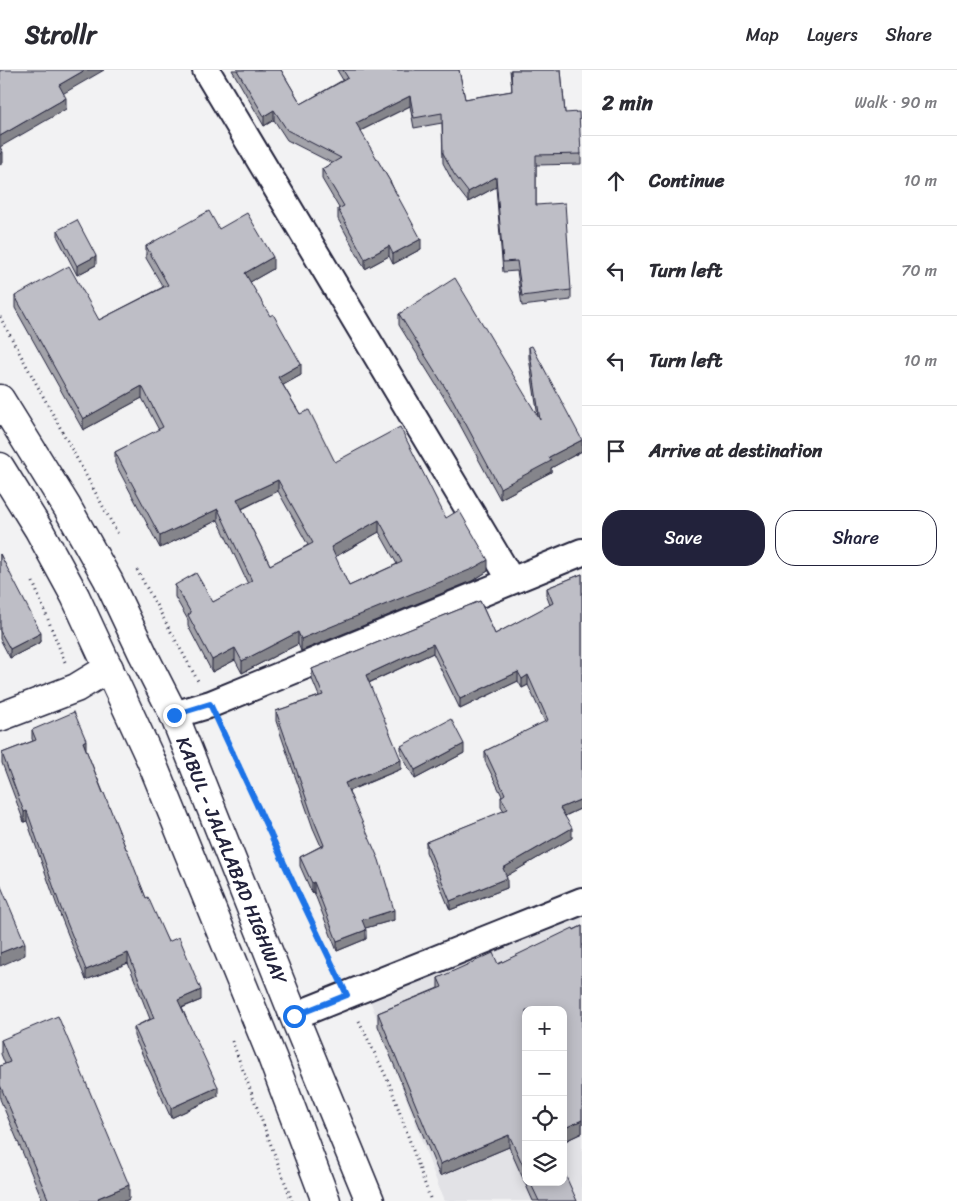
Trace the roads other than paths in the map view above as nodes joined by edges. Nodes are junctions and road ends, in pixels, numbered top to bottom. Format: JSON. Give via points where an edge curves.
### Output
{"nodes":[{"id":1,"x":206,"y":70,"type":"edge"},
{"id":2,"x":0,"y":399,"type":"edge"},
{"id":3,"x":0,"y":467,"type":"edge"},
{"id":4,"x":582,"y":552,"type":"edge"},
{"id":5,"x":511,"y":580,"type":"junction"},
{"id":6,"x":109,"y":668,"type":"junction"},
{"id":7,"x":174,"y":715,"type":"junction"},
{"id":8,"x":0,"y":717,"type":"edge"},
{"id":9,"x":582,"y":901,"type":"edge"},
{"id":10,"x":294,"y":1016,"type":"junction"},
{"id":11,"x":326,"y":1201,"type":"edge"},
{"id":12,"x":370,"y":1201,"type":"edge"}],
"edges":[{"from":1,"to":5,"type":"street"},
{"from":2,"to":7,"type":"main road","name":"KABUL - JALALABAD HIGHWAY","via":[[108,580]]},
{"from":3,"to":6,"type":"main road","name":"KABUL - JALALABAD HIGHWAY","via":[[75,596]]},
{"from":4,"to":5,"type":"street"},
{"from":5,"to":7,"type":"street","via":[[210,704]]},
{"from":6,"to":8,"type":"main road","via":[[76,688]]},
{"from":6,"to":11,"type":"main road","name":"KABUL - JALALABAD HIGHWAY","via":[[150,758],[269,1048]]},
{"from":7,"to":10,"type":"main road","name":"KABUL - JALALABAD HIGHWAY"},
{"from":9,"to":10,"type":"street"},
{"from":10,"to":12,"type":"main road","name":"KABUL - JALALABAD HIGHWAY"}]}
